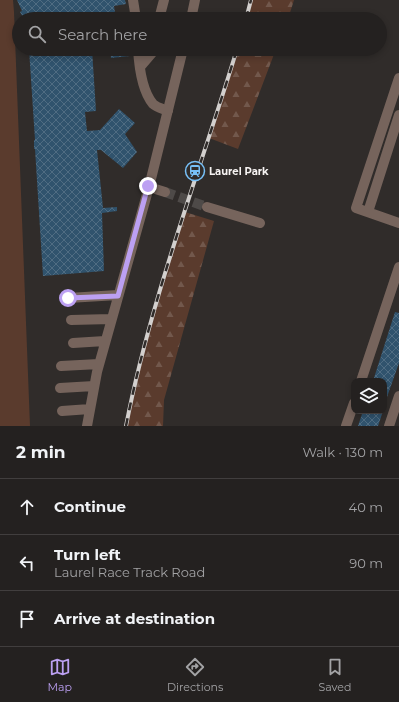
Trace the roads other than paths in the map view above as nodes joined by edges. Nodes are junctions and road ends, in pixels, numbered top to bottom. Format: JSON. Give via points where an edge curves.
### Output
{"nodes":[{"id":1,"x":133,"y":0,"type":"edge"},
{"id":2,"x":164,"y":0,"type":"edge"},
{"id":3,"x":195,"y":0,"type":"edge"},
{"id":4,"x":135,"y":12,"type":"edge"},
{"id":5,"x":161,"y":12,"type":"edge"},
{"id":6,"x":192,"y":12,"type":"edge"},
{"id":7,"x":139,"y":56,"type":"edge"},
{"id":8,"x":149,"y":56,"type":"edge"},
{"id":9,"x":181,"y":56,"type":"edge"},
{"id":10,"x":140,"y":67,"type":"junction"},
{"id":11,"x":399,"y":78,"type":"edge"},
{"id":12,"x":168,"y":111,"type":"junction"},
{"id":13,"x":399,"y":116,"type":"edge"},
{"id":14,"x":148,"y":186,"type":"junction"},
{"id":15,"x":165,"y":192,"type":"tunnel mouth"},
{"id":16,"x":207,"y":207,"type":"tunnel mouth"},
{"id":17,"x":368,"y":212,"type":"junction"},
{"id":18,"x":260,"y":223,"type":"dead end"},
{"id":19,"x":399,"y":223,"type":"edge"},
{"id":20,"x":399,"y":267,"type":"edge"},
{"id":21,"x":396,"y":284,"type":"edge"},
{"id":22,"x":118,"y":296,"type":"junction"},
{"id":23,"x":68,"y":298,"type":"dead end"},
{"id":24,"x":112,"y":319,"type":"junction"},
{"id":25,"x":71,"y":320,"type":"dead end"},
{"id":26,"x":105,"y":341,"type":"junction"},
{"id":27,"x":73,"y":343,"type":"dead end"},
{"id":28,"x":99,"y":364,"type":"junction"},
{"id":29,"x":61,"y":366,"type":"dead end"},
{"id":30,"x":362,"y":378,"type":"edge"},
{"id":31,"x":94,"y":386,"type":"junction"},
{"id":32,"x":60,"y":388,"type":"dead end"},
{"id":33,"x":399,"y":396,"type":"edge"},
{"id":34,"x":90,"y":409,"type":"junction"},
{"id":35,"x":62,"y":411,"type":"dead end"},
{"id":36,"x":351,"y":412,"type":"edge"},
{"id":37,"x":87,"y":426,"type":"edge"},
{"id":38,"x":346,"y":426,"type":"edge"},
{"id":39,"x":389,"y":426,"type":"edge"}],
"edges":[{"from":1,"to":4,"type":"street"},
{"from":2,"to":5,"type":"street"},
{"from":3,"to":6,"type":"street"},
{"from":7,"to":10,"type":"street"},
{"from":8,"to":10,"type":"street"},
{"from":9,"to":12,"type":"street"},
{"from":10,"to":12,"type":"street","via":[[144,86],[154,105]]},
{"from":11,"to":17,"type":"street","via":[[356,208]]},
{"from":12,"to":14,"type":"street"},
{"from":13,"to":17,"type":"street"},
{"from":14,"to":15,"type":"street"},
{"from":14,"to":22,"type":"street"},
{"from":16,"to":18,"type":"street"},
{"from":17,"to":19,"type":"street"},
{"from":20,"to":21,"type":"street"},
{"from":21,"to":30,"type":"street"},
{"from":22,"to":23,"type":"street"},
{"from":22,"to":24,"type":"street"},
{"from":24,"to":25,"type":"street"},
{"from":24,"to":26,"type":"street"},
{"from":26,"to":27,"type":"street"},
{"from":26,"to":28,"type":"street"},
{"from":28,"to":29,"type":"street"},
{"from":28,"to":31,"type":"street"},
{"from":31,"to":32,"type":"street"},
{"from":31,"to":34,"type":"street"},
{"from":33,"to":39,"type":"street"},
{"from":34,"to":35,"type":"street"},
{"from":34,"to":37,"type":"street"},
{"from":36,"to":38,"type":"street"}]}
